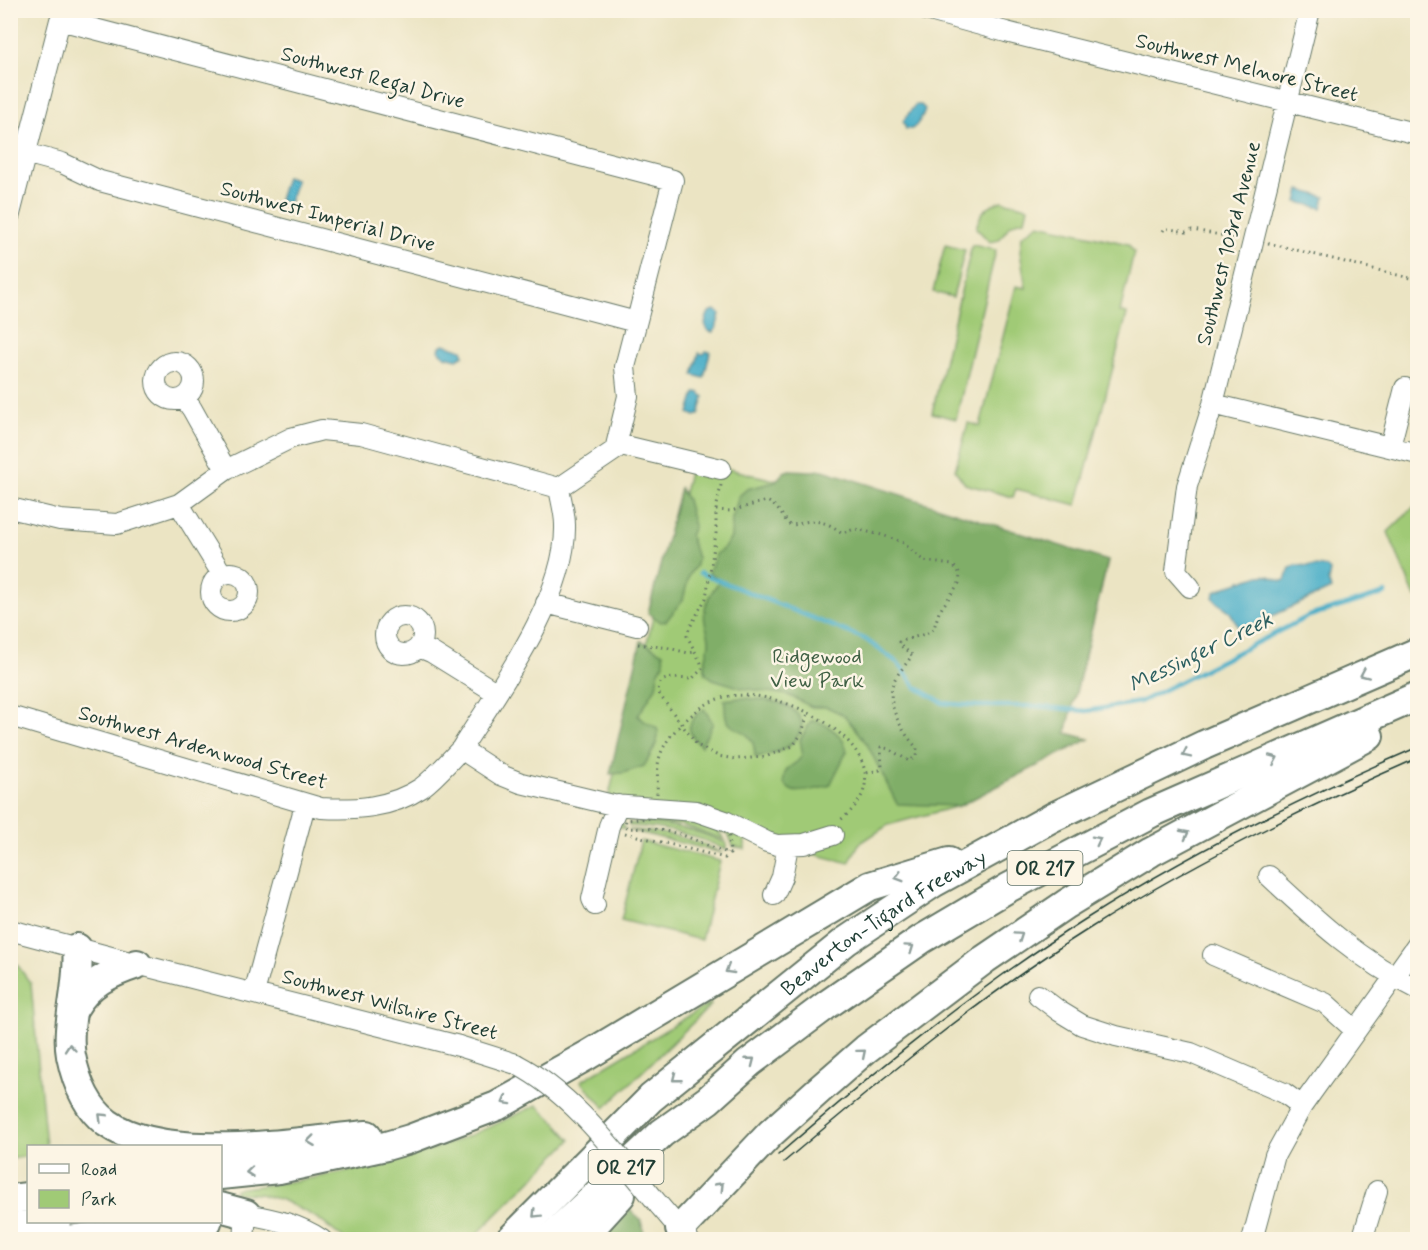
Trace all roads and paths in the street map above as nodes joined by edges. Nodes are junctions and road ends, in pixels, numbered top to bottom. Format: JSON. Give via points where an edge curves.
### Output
{"nodes":[{"id":1,"x":926,"y":10,"type":"edge"},
{"id":2,"x":1310,"y":10,"type":"edge"},
{"id":3,"x":1288,"y":101,"type":"junction"},
{"id":4,"x":1418,"y":134,"type":"edge"},
{"id":5,"x":18,"y":151,"type":"edge"},
{"id":6,"x":10,"y":214,"type":"edge"},
{"id":7,"x":1163,"y":231,"type":"dead end"},
{"id":8,"x":1254,"y":239,"type":"junction"},
{"id":9,"x":1418,"y":280,"type":"edge"},
{"id":10,"x":636,"y":322,"type":"junction"},
{"id":11,"x":1406,"y":388,"type":"dead end"},
{"id":12,"x":185,"y":399,"type":"dead end"},
{"id":13,"x":1213,"y":404,"type":"junction"},
{"id":14,"x":617,"y":444,"type":"junction"},
{"id":15,"x":1390,"y":447,"type":"junction"},
{"id":16,"x":1418,"y":454,"type":"edge"},
{"id":17,"x":721,"y":469,"type":"joint"},
{"id":18,"x":226,"y":470,"type":"junction"},
{"id":19,"x":559,"y":488,"type":"junction"},
{"id":20,"x":179,"y":504,"type":"junction"},
{"id":21,"x":10,"y":508,"type":"edge"},
{"id":22,"x":716,"y":510,"type":"junction"},
{"id":23,"x":222,"y":574,"type":"dead end"},
{"id":24,"x":1190,"y":587,"type":"dead end"},
{"id":25,"x":546,"y":603,"type":"junction"},
{"id":26,"x":638,"y":626,"type":"joint"},
{"id":27,"x":420,"y":647,"type":"dead end"},
{"id":28,"x":695,"y":652,"type":"junction"},
{"id":29,"x":1418,"y":652,"type":"edge"},
{"id":30,"x":496,"y":693,"type":"junction"},
{"id":31,"x":1418,"y":696,"type":"edge"},
{"id":32,"x":808,"y":713,"type":"junction"},
{"id":33,"x":1418,"y":714,"type":"edge"},
{"id":34,"x":10,"y":716,"type":"edge"},
{"id":35,"x":682,"y":723,"type":"junction"},
{"id":36,"x":461,"y":749,"type":"junction"},
{"id":37,"x":866,"y":772,"type":"junction"},
{"id":38,"x":611,"y":804,"type":"junction"},
{"id":39,"x":305,"y":805,"type":"junction"},
{"id":40,"x":657,"y":807,"type":"junction"},
{"id":41,"x":718,"y":827,"type":"dead end"},
{"id":42,"x":616,"y":831,"type":"dead end"},
{"id":43,"x":833,"y":835,"type":"joint"},
{"id":44,"x":729,"y":837,"type":"dead end"},
{"id":45,"x":788,"y":846,"type":"junction"},
{"id":46,"x":995,"y":849,"type":"junction"},
{"id":47,"x":727,"y":853,"type":"junction"},
{"id":48,"x":1269,"y":876,"type":"dead end"},
{"id":49,"x":774,"y":895,"type":"dead end"},
{"id":50,"x":595,"y":905,"type":"dead end"},
{"id":51,"x":10,"y":930,"type":"edge"},
{"id":52,"x":1418,"y":944,"type":"edge"},
{"id":53,"x":76,"y":948,"type":"junction"},
{"id":54,"x":1214,"y":955,"type":"dead end"},
{"id":55,"x":137,"y":964,"type":"junction"},
{"id":56,"x":1394,"y":976,"type":"junction"},
{"id":57,"x":1418,"y":990,"type":"edge"},
{"id":58,"x":254,"y":993,"type":"junction"},
{"id":59,"x":1038,"y":995,"type":"dead end"},
{"id":60,"x":74,"y":1008,"type":"junction"},
{"id":61,"x":1355,"y":1030,"type":"junction"},
{"id":62,"x":708,"y":1100,"type":"junction"},
{"id":63,"x":1302,"y":1106,"type":"junction"},
{"id":64,"x":410,"y":1139,"type":"junction"},
{"id":65,"x":179,"y":1145,"type":"edge"},
{"id":66,"x":222,"y":1145,"type":"edge"},
{"id":67,"x":222,"y":1175,"type":"edge"},
{"id":68,"x":1377,"y":1191,"type":"dead end"},
{"id":69,"x":27,"y":1197,"type":"edge"},
{"id":70,"x":10,"y":1199,"type":"edge"},
{"id":71,"x":233,"y":1220,"type":"edge"},
{"id":72,"x":41,"y":1223,"type":"edge"},
{"id":73,"x":191,"y":1223,"type":"edge"},
{"id":74,"x":10,"y":1227,"type":"edge"},
{"id":75,"x":105,"y":1234,"type":"junction"},
{"id":76,"x":680,"y":1236,"type":"edge"},
{"id":77,"x":69,"y":1239,"type":"edge"},
{"id":78,"x":142,"y":1239,"type":"edge"},
{"id":79,"x":322,"y":1239,"type":"edge"},
{"id":80,"x":510,"y":1239,"type":"edge"},
{"id":81,"x":548,"y":1239,"type":"edge"},
{"id":82,"x":580,"y":1239,"type":"edge"},
{"id":83,"x":1252,"y":1239,"type":"edge"},
{"id":84,"x":1362,"y":1239,"type":"edge"}],
"edges":[{"from":1,"to":3,"type":"street","name":"Southwest Melnore Street"},
{"from":2,"to":3,"type":"street","name":"Southwest 103rd Avenue"},
{"from":3,"to":4,"type":"street","name":"Southwest Melnore Street"},
{"from":3,"to":8,"type":"street","name":"Southwest 103rd Avenue"},
{"from":5,"to":6,"type":"street"},
{"from":5,"to":10,"type":"street","name":"Southwest Imperial Drive","via":[[62,163],[100,181]]},
{"from":5,"to":10,"type":"street","name":"Southwest Regal Drive","via":[[60,20],[673,180]]},
{"from":7,"to":8,"type":"path","via":[[1165,228]]},
{"from":8,"to":9,"type":"path"},
{"from":8,"to":13,"type":"street","name":"Southwest 103rd Avenue"},
{"from":10,"to":14,"type":"street","via":[[625,367],[628,396]]},
{"from":11,"to":15,"type":"street"},
{"from":12,"to":18,"type":"street"},
{"from":13,"to":15,"type":"street"},
{"from":13,"to":24,"type":"street","name":"Southwest 103rd Avenue","via":[[1187,486],[1176,571]]},
{"from":14,"to":17,"type":"street"},
{"from":14,"to":19,"type":"street","via":[[610,454]]},
{"from":15,"to":16,"type":"street"},
{"from":17,"to":22,"type":"path"},
{"from":18,"to":19,"type":"street","via":[[291,438],[322,430],[361,434]]},
{"from":18,"to":20,"type":"street"},
{"from":19,"to":25,"type":"street","name":"Southwest Ardenwood Street","via":[[565,525],[561,560]]},
{"from":20,"to":21,"type":"street","via":[[117,524],[60,520]]},
{"from":20,"to":23,"type":"street"},
{"from":22,"to":28,"type":"path","via":[[706,598],[688,633]]},
{"from":22,"to":37,"type":"path","via":[[731,511],[765,501],[790,525],[822,522],[842,532],[855,529],[882,535],[902,542],[924,561],[952,565],[960,575],[931,632],[899,642],[912,655],[892,686],[892,695],[903,731],[917,748],[916,757],[909,761],[890,748],[881,747],[882,768]]},
{"from":25,"to":26,"type":"street"},
{"from":25,"to":30,"type":"street","name":"Southwest Ardenwood Street"},
{"from":26,"to":28,"type":"path","via":[[632,643]]},
{"from":27,"to":30,"type":"street"},
{"from":28,"to":35,"type":"path","via":[[702,666],[696,678],[667,679],[658,687],[663,701]]},
{"from":29,"to":46,"type":"highway","name":"Beaverton-Tigard Freeway","number":"OR 217","one_way":true,"via":[[1204,745]]},
{"from":30,"to":36,"type":"street","name":"Southwest Ardenwood Street"},
{"from":62,"to":31,"type":"highway","name":"Beaverton-Tigard Freeway","number":"OR 217","one_way":true,"via":[[749,1063],[828,1004],[922,939],[1008,888],[1151,813]]},
{"from":32,"to":35,"type":"path","via":[[771,698],[741,694],[714,701]]},
{"from":32,"to":35,"type":"path","via":[[793,746],[756,759],[710,753],[697,745]]},
{"from":32,"to":37,"type":"path","via":[[847,740]]},
{"from":76,"to":33,"type":"highway","one_way":true,"via":[[771,1133],[866,1049],[985,959],[1151,852]]},
{"from":34,"to":39,"type":"street","name":"Southwest Ardenwood Street"},
{"from":35,"to":40,"type":"path","via":[[660,755]]},
{"from":36,"to":38,"type":"street","via":[[521,783]]},
{"from":36,"to":39,"type":"street","name":"Southwest Ardenwood Street","via":[[422,787],[399,799],[356,809]]},
{"from":37,"to":43,"type":"path","via":[[863,794],[852,811],[837,823]]},
{"from":38,"to":40,"type":"street"},
{"from":38,"to":50,"type":"street","via":[[592,898]]},
{"from":39,"to":58,"type":"street"},
{"from":40,"to":45,"type":"street","via":[[713,816],[767,842]]},
{"from":41,"to":47,"type":"path","via":[[667,817],[626,820],[625,825],[680,834]]},
{"from":42,"to":47,"type":"path","via":[[716,858],[725,858]]},
{"from":43,"to":45,"type":"street"},
{"from":44,"to":47,"type":"path","via":[[731,849]]},
{"from":45,"to":49,"type":"street"},
{"from":46,"to":64,"type":"highway","one_way":true,"via":[[870,886],[497,1106]]},
{"from":46,"to":80,"type":"highway","name":"Beaverton-Tigard Freeway","number":"OR 217","one_way":true,"via":[[933,883],[846,941],[735,1029],[651,1098]]},
{"from":48,"to":56,"type":"street","via":[[1328,932]]},
{"from":51,"to":53,"type":"street","name":"Southwest Wilshire Street"},
{"from":52,"to":56,"type":"street"},
{"from":53,"to":55,"type":"street","name":"Southwest Wilshire Street"},
{"from":53,"to":60,"type":"highway","via":[[79,964]]},
{"from":54,"to":61,"type":"street","via":[[1325,1003]]},
{"from":55,"to":58,"type":"street","name":"Southwest Wilshire Street"},
{"from":55,"to":60,"type":"highway","via":[[91,985]]},
{"from":56,"to":57,"type":"street"},
{"from":56,"to":61,"type":"street"},
{"from":58,"to":76,"type":"street","name":"Southwest Wilshire Street","bridge":true,"via":[[516,1064],[576,1110],[659,1205]]},
{"from":59,"to":63,"type":"street","via":[[1082,1025],[1191,1053],[1284,1093]]},
{"from":65,"to":60,"type":"highway","one_way":true,"via":[[133,1136],[106,1122],[84,1097],[69,1043]]},
{"from":61,"to":63,"type":"street"},
{"from":62,"to":81,"type":"highway","name":"Beaverton-Tigard Freeway","number":"OR 217","via":[[662,1132]]},
{"from":62,"to":82,"type":"highway","via":[[673,1145]]},
{"from":63,"to":83,"type":"street","via":[[1275,1155]]},
{"from":64,"to":66,"type":"highway","one_way":true,"via":[[380,1134]]},
{"from":64,"to":67,"type":"highway","one_way":true,"via":[[279,1169]]},
{"from":68,"to":84,"type":"street"},
{"from":69,"to":70,"type":"highway"},
{"from":71,"to":79,"type":"street","via":[[283,1221]]},
{"from":72,"to":74,"type":"highway"},
{"from":73,"to":75,"type":"highway"},
{"from":75,"to":77,"type":"highway"},
{"from":75,"to":78,"type":"highway"}]}
